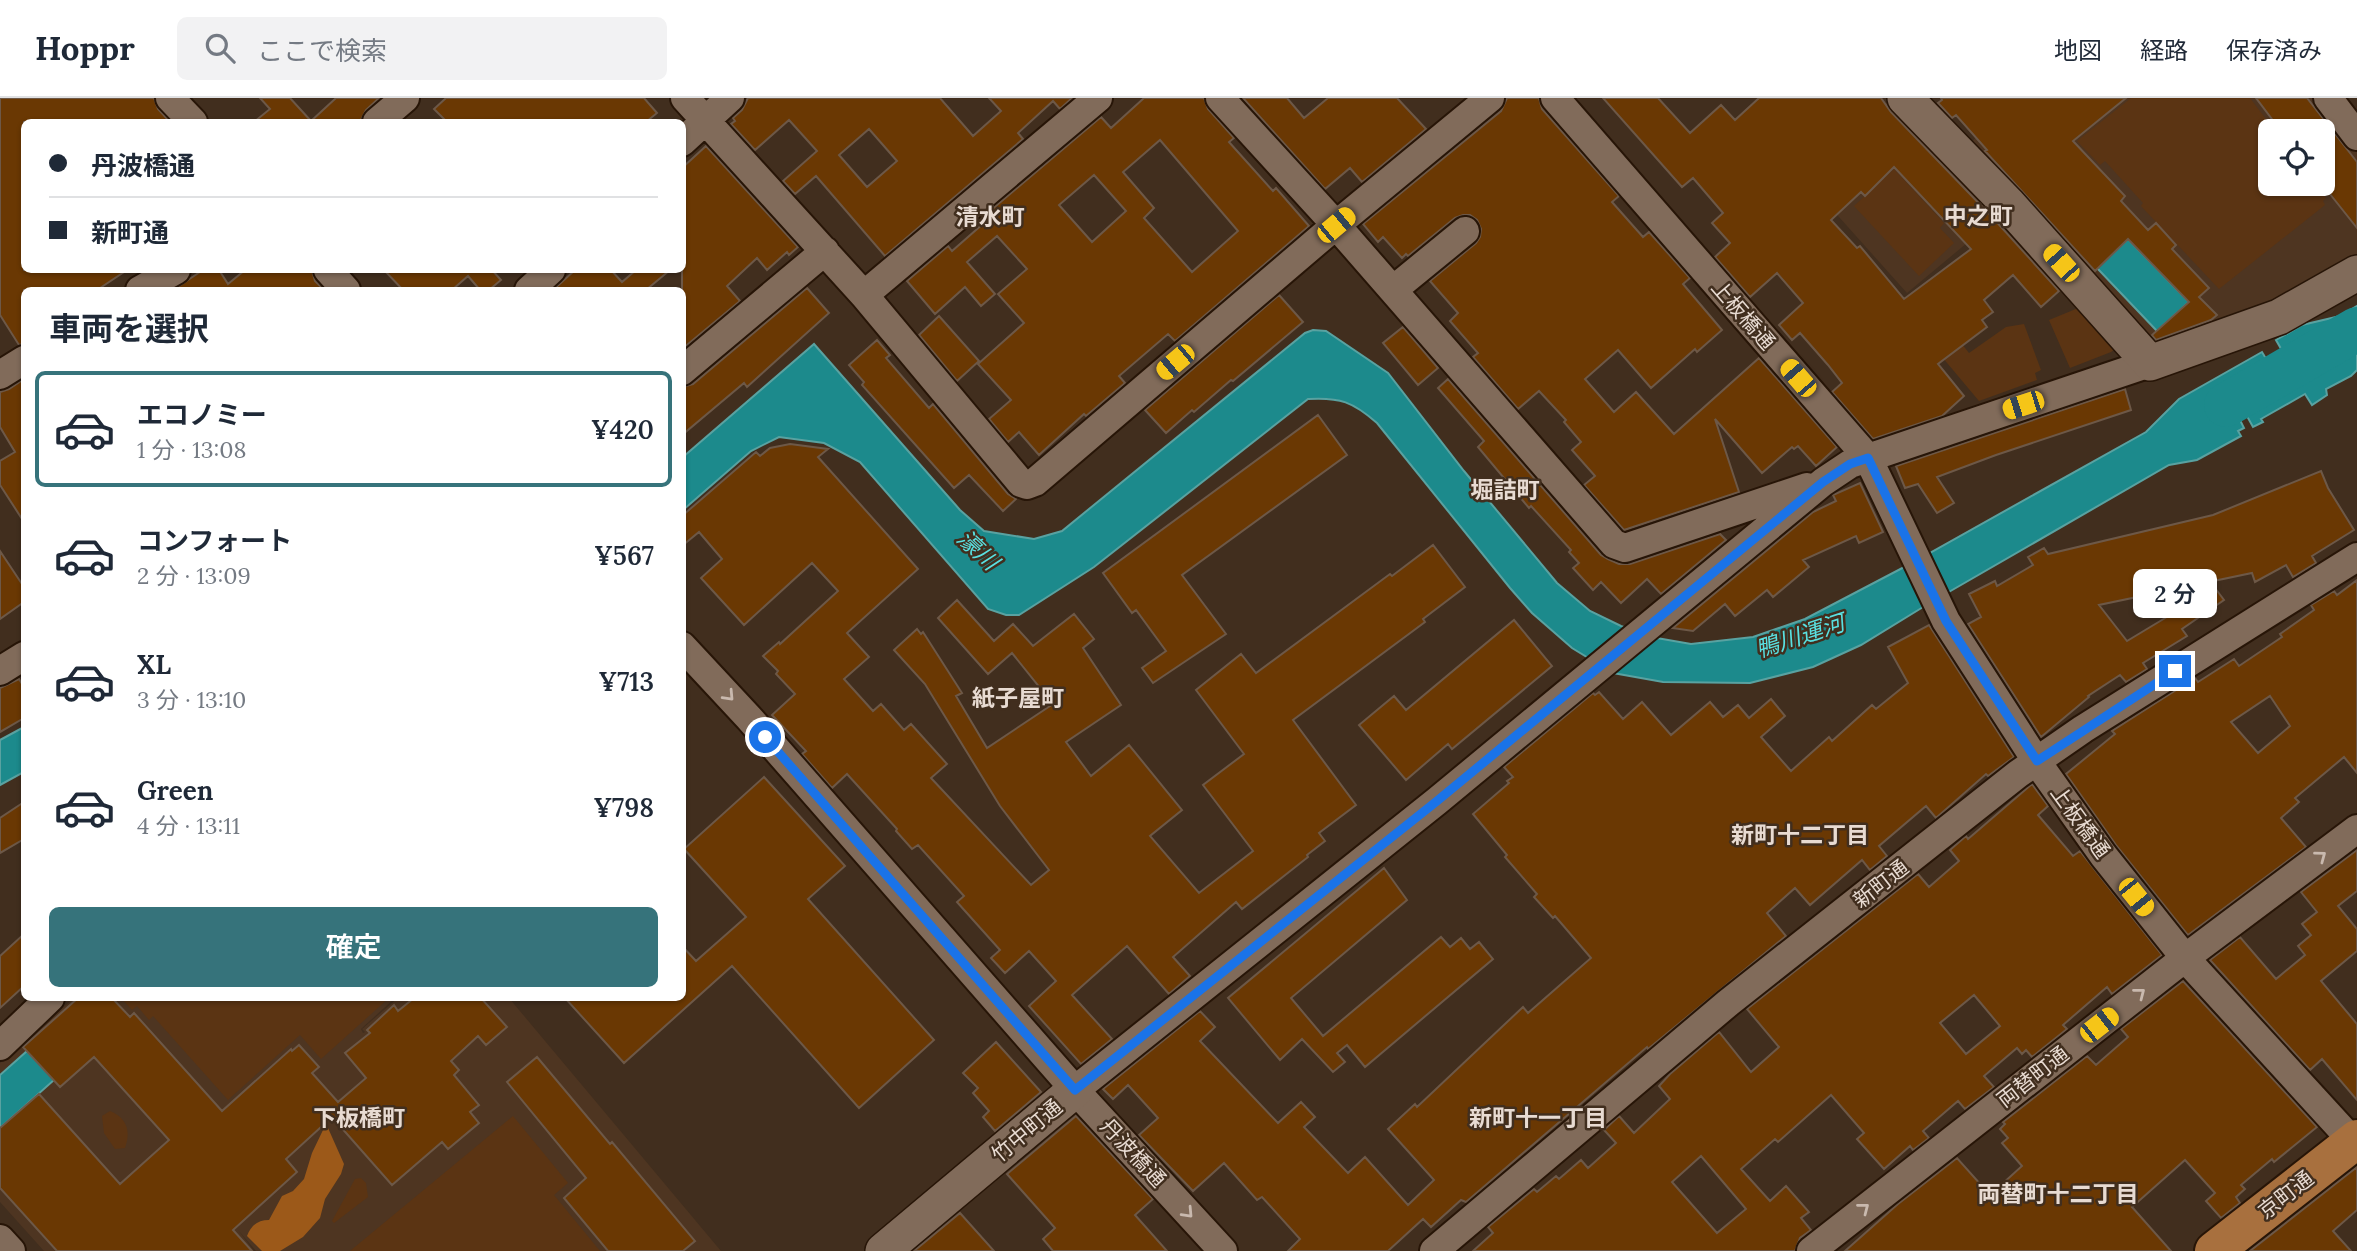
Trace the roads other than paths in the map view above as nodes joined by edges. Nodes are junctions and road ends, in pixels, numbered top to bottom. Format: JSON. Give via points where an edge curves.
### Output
{"nodes":[{"id":1,"x":170,"y":98,"type":"edge"},
{"id":2,"x":405,"y":98,"type":"edge"},
{"id":3,"x":685,"y":98,"type":"edge"},
{"id":4,"x":730,"y":98,"type":"edge"},
{"id":5,"x":1098,"y":98,"type":"edge"},
{"id":6,"x":1220,"y":98,"type":"edge"},
{"id":7,"x":1490,"y":98,"type":"edge"},
{"id":8,"x":1555,"y":98,"type":"edge"},
{"id":9,"x":1905,"y":98,"type":"edge"},
{"id":10,"x":2329,"y":98,"type":"edge"},
{"id":11,"x":190,"y":119,"type":"edge"},
{"id":12,"x":380,"y":119,"type":"edge"},
{"id":13,"x":705,"y":120,"type":"junction"},
{"id":14,"x":2357,"y":136,"type":"edge"},
{"id":15,"x":686,"y":138,"type":"edge"},
{"id":16,"x":1336,"y":225,"type":"junction"},
{"id":17,"x":1465,"y":231,"type":"dead end"},
{"id":18,"x":825,"y":251,"type":"junction"},
{"id":19,"x":171,"y":273,"type":"edge"},
{"id":20,"x":331,"y":273,"type":"edge"},
{"id":21,"x":548,"y":273,"type":"edge"},
{"id":22,"x":2357,"y":273,"type":"edge"},
{"id":23,"x":145,"y":287,"type":"edge"},
{"id":24,"x":343,"y":287,"type":"edge"},
{"id":25,"x":532,"y":287,"type":"edge"},
{"id":26,"x":1393,"y":290,"type":"junction"},
{"id":27,"x":864,"y":295,"type":"junction"},
{"id":28,"x":21,"y":362,"type":"edge"},
{"id":29,"x":2150,"y":363,"type":"junction"},
{"id":30,"x":686,"y":368,"type":"edge"},
{"id":31,"x":0,"y":375,"type":"edge"},
{"id":32,"x":1868,"y":458,"type":"junction"},
{"id":33,"x":1823,"y":482,"type":"junction"},
{"id":34,"x":2357,"y":557,"type":"edge"},
{"id":35,"x":686,"y":650,"type":"edge"},
{"id":36,"x":21,"y":658,"type":"edge"},
{"id":37,"x":0,"y":671,"type":"edge"},
{"id":38,"x":2037,"y":761,"type":"junction"},
{"id":39,"x":2357,"y":829,"type":"edge"},
{"id":40,"x":2185,"y":958,"type":"junction"},
{"id":41,"x":47,"y":1001,"type":"edge"},
{"id":42,"x":0,"y":1046,"type":"edge"},
{"id":43,"x":1075,"y":1090,"type":"junction"},
{"id":44,"x":2356,"y":1142,"type":"edge"},
{"id":45,"x":0,"y":1239,"type":"edge"},
{"id":46,"x":11,"y":1251,"type":"edge"},
{"id":47,"x":883,"y":1251,"type":"edge"},
{"id":48,"x":1223,"y":1251,"type":"edge"},
{"id":49,"x":1434,"y":1251,"type":"edge"},
{"id":50,"x":1811,"y":1251,"type":"edge"},
{"id":51,"x":2214,"y":1251,"type":"edge"}],
"edges":[{"from":1,"to":11,"type":"street"},
{"from":2,"to":12,"type":"street"},
{"from":3,"to":13,"type":"street"},
{"from":4,"to":13,"type":"street"},
{"from":5,"to":27,"type":"street"},
{"from":6,"to":16,"type":"street"},
{"from":7,"to":16,"type":"street"},
{"from":8,"to":32,"type":"street","name":"上板橋通"},
{"from":9,"to":29,"type":"street","via":[[2008,204]]},
{"from":10,"to":14,"type":"street"},
{"from":13,"to":15,"type":"street"},
{"from":13,"to":18,"type":"street"},
{"from":16,"to":26,"type":"street"},
{"from":16,"to":27,"type":"street","via":[[1027,485]]},
{"from":17,"to":26,"type":"street"},
{"from":18,"to":27,"type":"street"},
{"from":18,"to":30,"type":"street"},
{"from":19,"to":23,"type":"street"},
{"from":20,"to":24,"type":"street"},
{"from":21,"to":25,"type":"street"},
{"from":22,"to":29,"type":"street","via":[[2279,317]]},
{"from":26,"to":33,"type":"street","via":[[1614,544],[1625,548]]},
{"from":28,"to":31,"type":"street"},
{"from":29,"to":32,"type":"street"},
{"from":32,"to":33,"type":"street"},
{"from":32,"to":38,"type":"street","name":"上板橋通","via":[[1946,621]]},
{"from":33,"to":43,"type":"street","name":"竹中町通","via":[[1437,801]]},
{"from":34,"to":38,"type":"street","name":"新町通"},
{"from":35,"to":43,"type":"street","name":"丹波橋通","one_way":true},
{"from":36,"to":37,"type":"street"},
{"from":38,"to":40,"type":"street","name":"上板橋通","via":[[2103,855]]},
{"from":38,"to":49,"type":"street","name":"新町通","via":[[1728,1003]]},
{"from":40,"to":39,"type":"street","name":"両替町通","one_way":true},
{"from":40,"to":44,"type":"street","name":"上板橋通"},
{"from":50,"to":40,"type":"street","name":"両替町通","one_way":true},
{"from":41,"to":42,"type":"street"},
{"from":43,"to":47,"type":"street","name":"竹中町通"},
{"from":43,"to":48,"type":"street","name":"丹波橋通","one_way":true},
{"from":44,"to":51,"type":"main road","name":"京町通"},
{"from":45,"to":46,"type":"street"}]}
